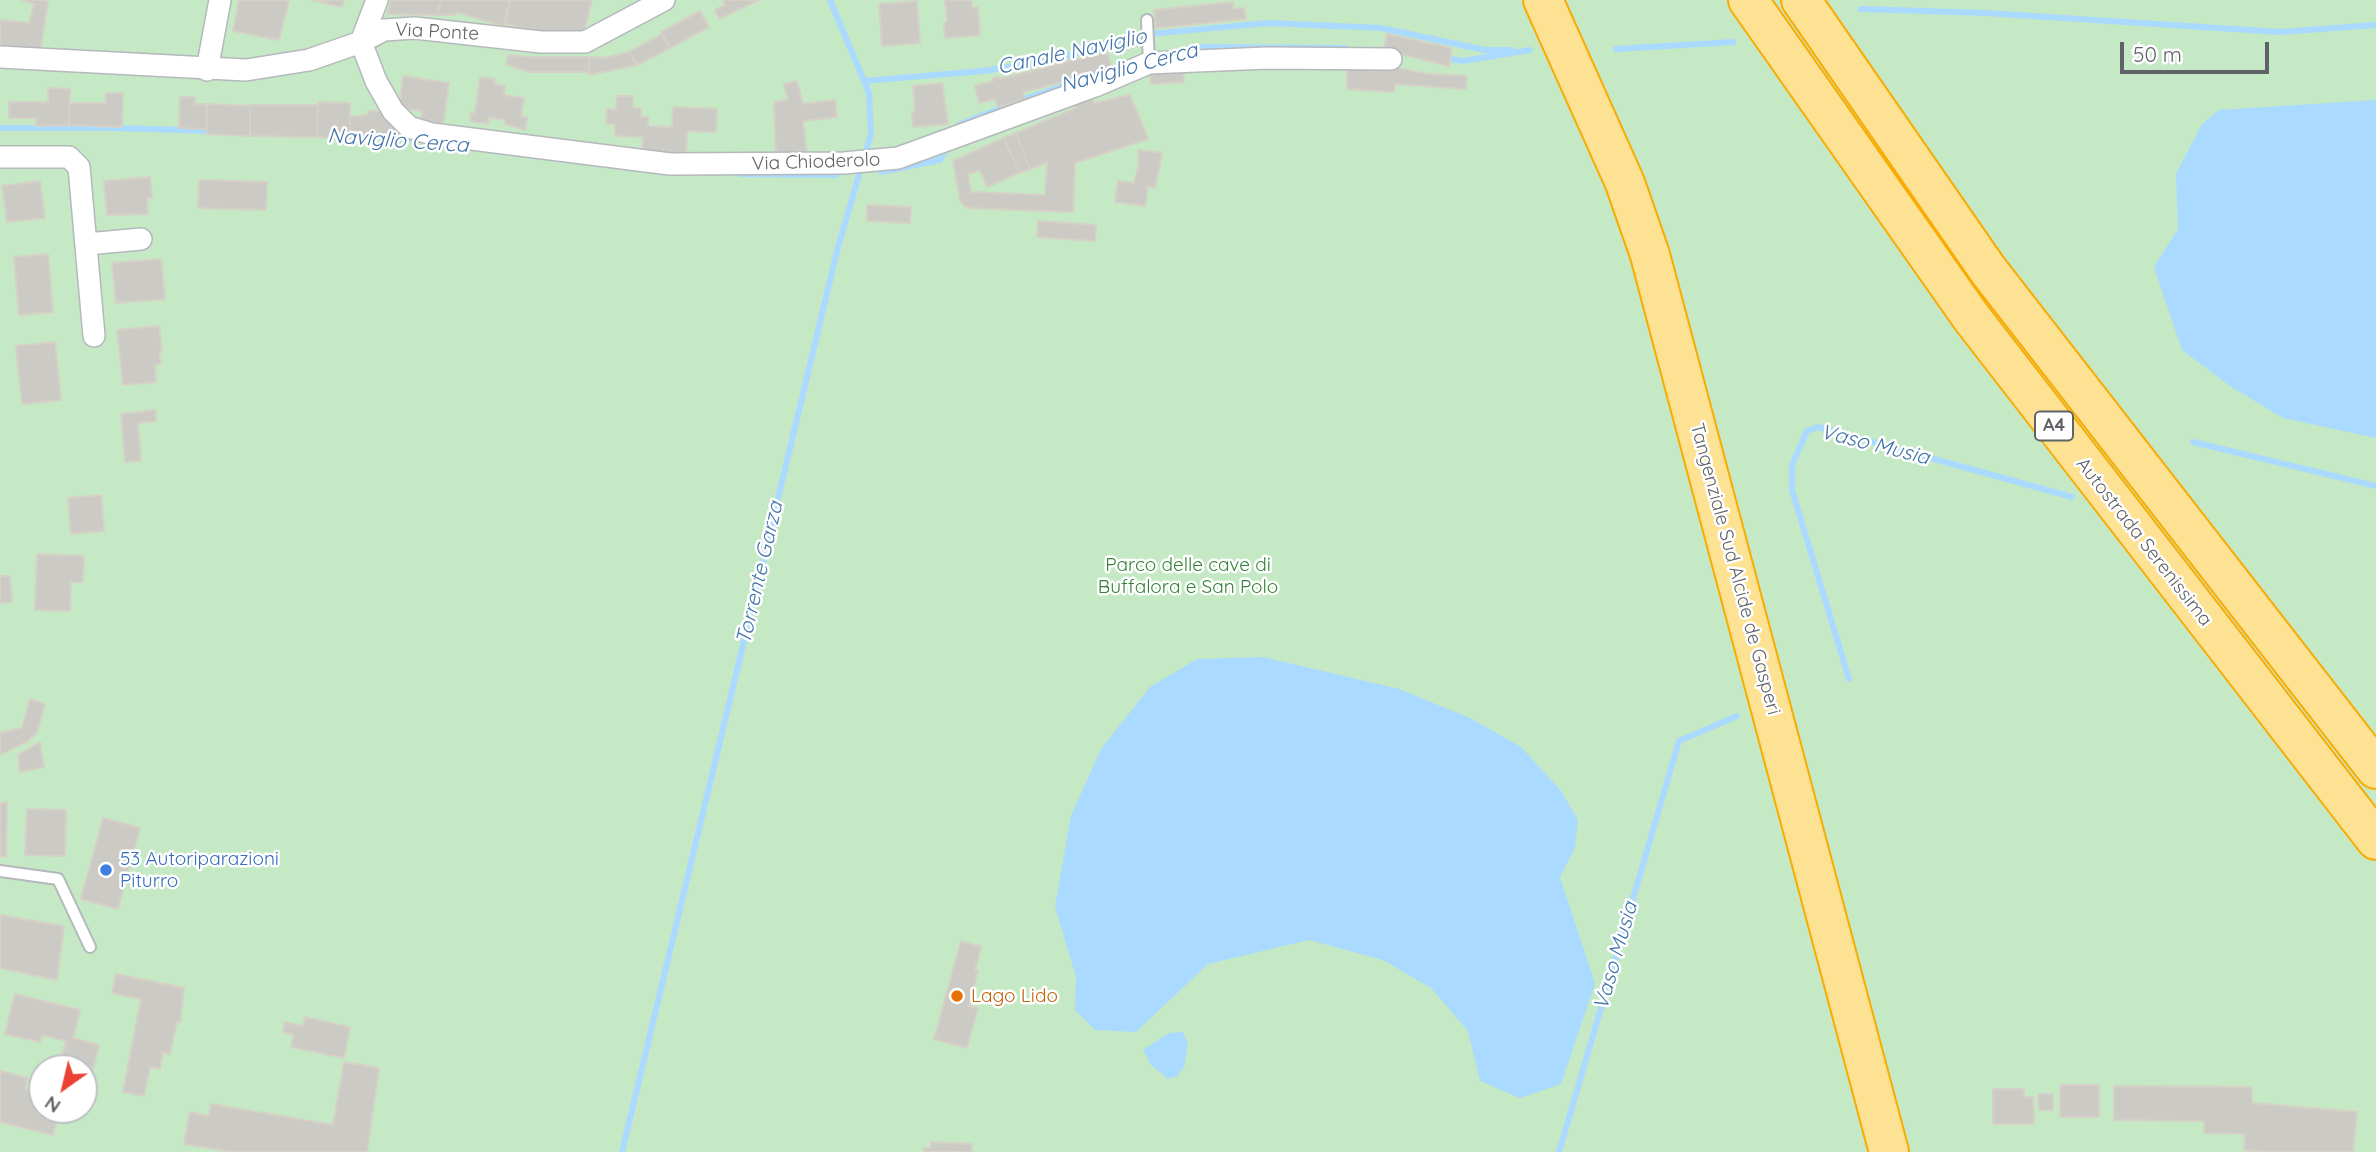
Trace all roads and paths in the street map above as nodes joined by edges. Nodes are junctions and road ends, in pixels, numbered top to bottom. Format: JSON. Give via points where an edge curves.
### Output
{"nodes":[{"id":1,"x":220,"y":0,"type":"edge"},
{"id":2,"x":377,"y":0,"type":"edge"},
{"id":3,"x":664,"y":0,"type":"edge"},
{"id":4,"x":1543,"y":0,"type":"edge"},
{"id":5,"x":1569,"y":0,"type":"edge"},
{"id":6,"x":1748,"y":0,"type":"edge"},
{"id":7,"x":1801,"y":0,"type":"edge"},
{"id":8,"x":1147,"y":20,"type":"dead end"},
{"id":9,"x":361,"y":42,"type":"junction"},
{"id":10,"x":0,"y":57,"type":"edge"},
{"id":11,"x":1391,"y":60,"type":"dead end"},
{"id":12,"x":1149,"y":63,"type":"junction"},
{"id":13,"x":207,"y":70,"type":"junction"},
{"id":14,"x":0,"y":157,"type":"edge"},
{"id":15,"x":141,"y":239,"type":"dead end"},
{"id":16,"x":86,"y":244,"type":"junction"},
{"id":17,"x":94,"y":335,"type":"dead end"},
{"id":18,"x":2376,"y":769,"type":"edge"},
{"id":19,"x":2376,"y":840,"type":"edge"},
{"id":20,"x":0,"y":871,"type":"edge"},
{"id":21,"x":90,"y":947,"type":"dead end"},
{"id":22,"x":1889,"y":1152,"type":"edge"},
{"id":23,"x":1911,"y":1152,"type":"edge"}],
"edges":[{"from":1,"to":13,"type":"street"},
{"from":2,"to":9,"type":"street"},
{"from":3,"to":9,"type":"street","name":"Via Ponte","via":[[585,42],[541,42],[415,28],[384,30]]},
{"from":4,"to":22,"type":"highway","name":"Tangenziale Sud Alcide de Gasperi","via":[[1625,183],[1650,255]]},
{"from":5,"to":23,"type":"highway","name":"Tangenziale Sud Alcide de Gasperi","via":[[1645,171],[1703,348]]},
{"from":6,"to":19,"type":"highway","name":"Autostrada Serenissima","number":"A4","via":[[1971,317]]},
{"from":7,"to":18,"type":"highway","number":"A4","via":[[1988,270]]},
{"from":8,"to":12,"type":"lane"},
{"from":9,"to":12,"type":"street","name":"Via Chioderolo","via":[[376,81],[393,111],[409,127],[432,134],[670,164],[844,163],[898,158]]},
{"from":9,"to":13,"type":"street","name":"Via Ponte","via":[[309,60],[246,70]]},
{"from":10,"to":13,"type":"street","name":"Via Ponte"},
{"from":11,"to":12,"type":"street","name":"Via Chioderolo","via":[[1267,58]]},
{"from":14,"to":16,"type":"street","via":[[69,157],[79,167]]},
{"from":15,"to":16,"type":"street"},
{"from":16,"to":17,"type":"street"},
{"from":20,"to":21,"type":"lane","via":[[58,879]]}]}
